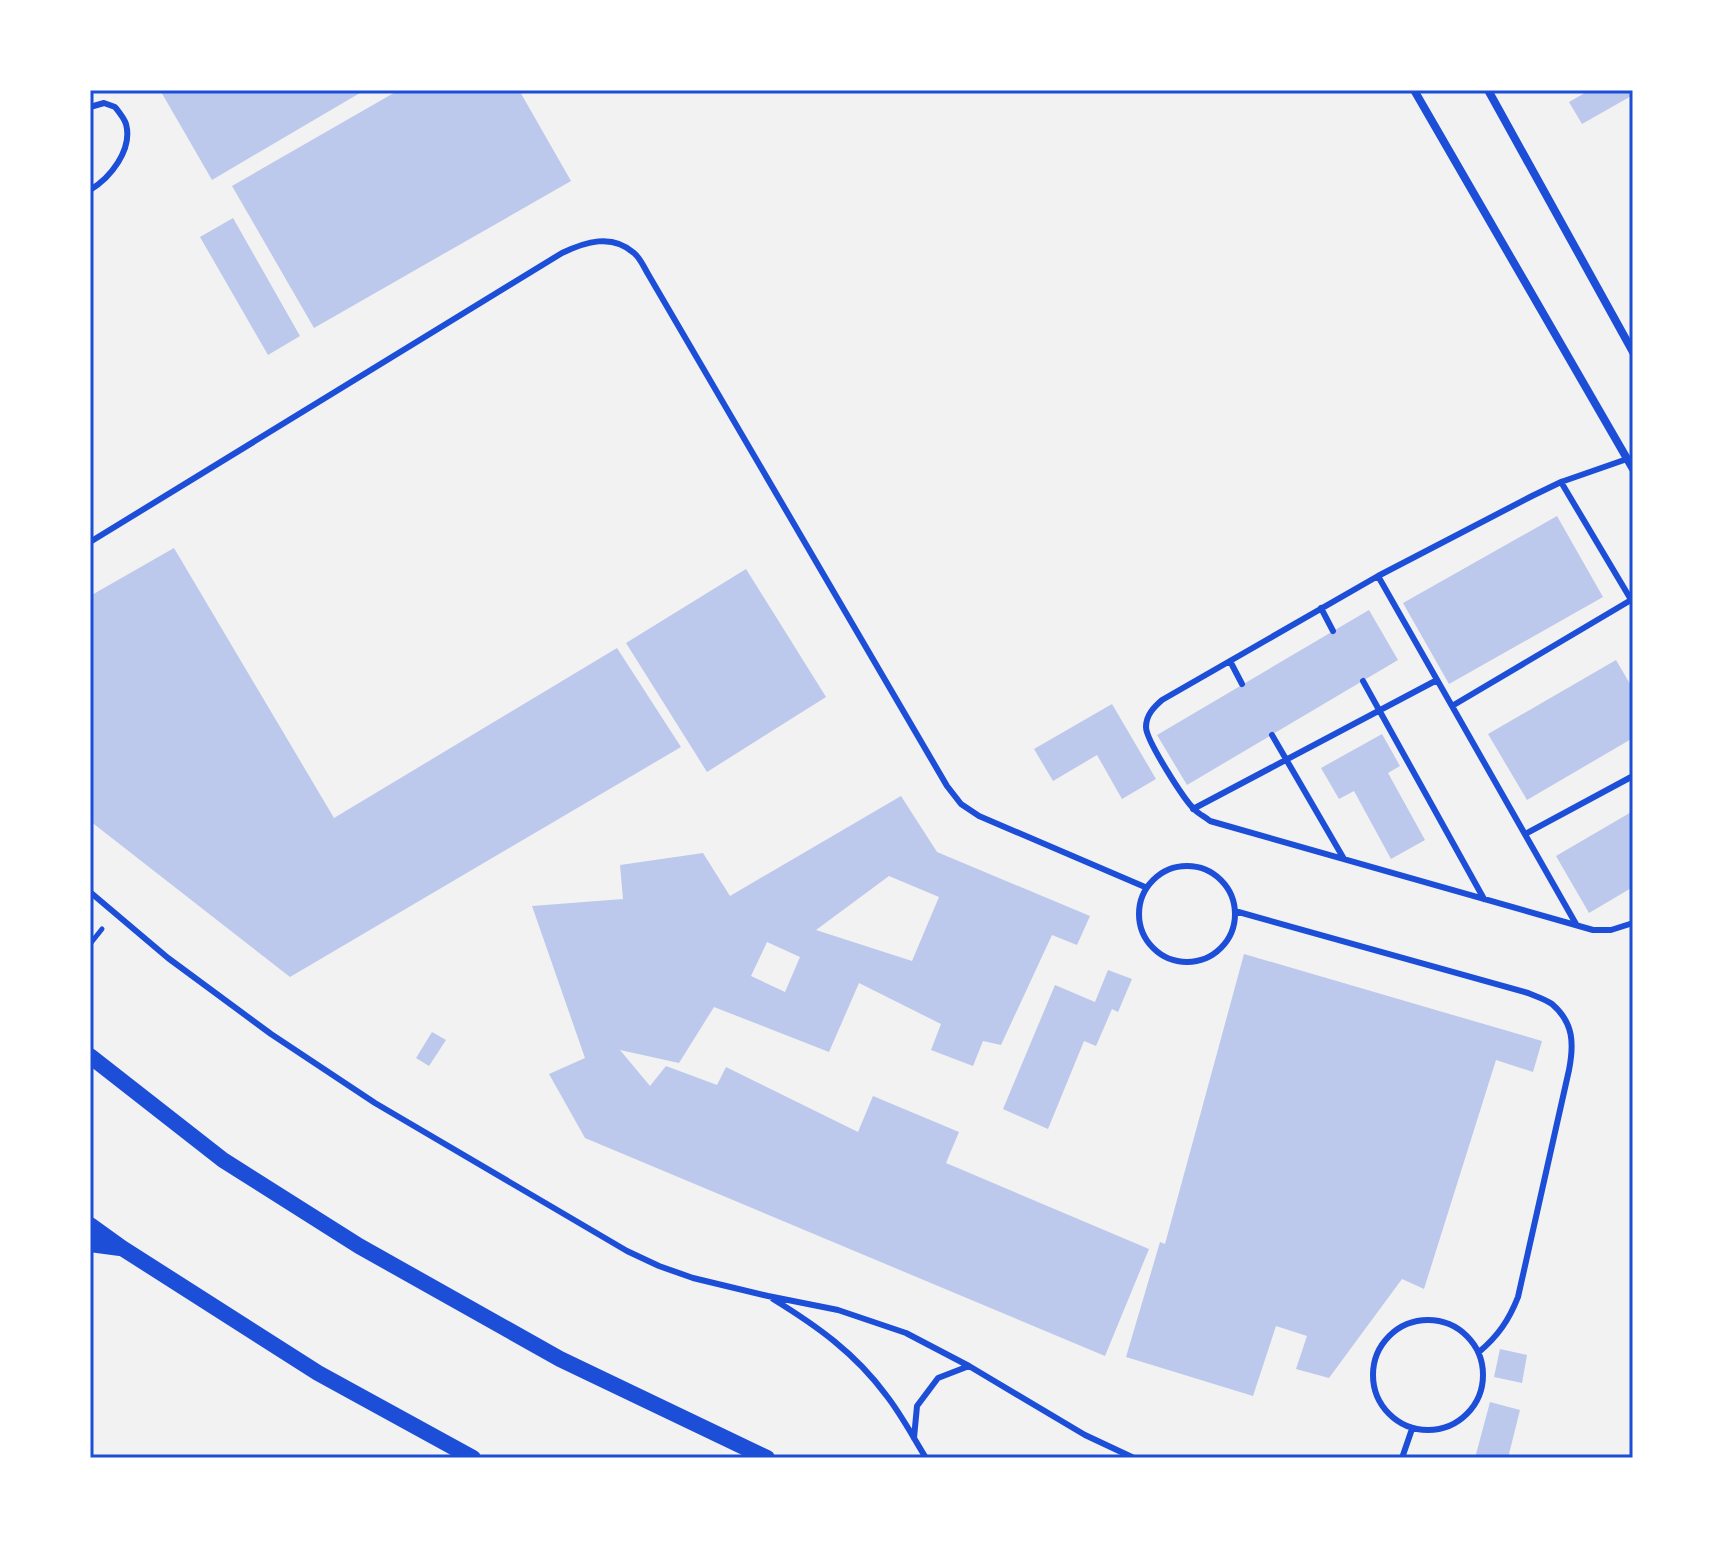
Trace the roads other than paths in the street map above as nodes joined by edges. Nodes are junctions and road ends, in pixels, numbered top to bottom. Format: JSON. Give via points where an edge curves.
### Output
{"nodes":[{"id":1,"x":1414,"y":90,"type":"edge"},
{"id":2,"x":1488,"y":90,"type":"edge"},
{"id":3,"x":90,"y":107,"type":"edge"},
{"id":4,"x":90,"y":190,"type":"edge"},
{"id":5,"x":1633,"y":352,"type":"edge"},
{"id":6,"x":1627,"y":459,"type":"junction"},
{"id":7,"x":1633,"y":469,"type":"edge"},
{"id":8,"x":1561,"y":482,"type":"junction"},
{"id":9,"x":90,"y":542,"type":"edge"},
{"id":10,"x":1378,"y":576,"type":"junction"},
{"id":11,"x":1632,"y":601,"type":"edge"},
{"id":12,"x":1321,"y":608,"type":"junction"},
{"id":13,"x":1333,"y":631,"type":"dead end"},
{"id":14,"x":1230,"y":661,"type":"junction"},
{"id":15,"x":1437,"y":680,"type":"junction"},
{"id":16,"x":1363,"y":681,"type":"dead end"},
{"id":17,"x":1242,"y":684,"type":"dead end"},
{"id":18,"x":1452,"y":706,"type":"junction"},
{"id":19,"x":1378,"y":711,"type":"junction"},
{"id":20,"x":1272,"y":735,"type":"dead end"},
{"id":21,"x":1287,"y":760,"type":"junction"},
{"id":22,"x":1633,"y":776,"type":"edge"},
{"id":23,"x":1193,"y":809,"type":"junction"},
{"id":24,"x":1525,"y":834,"type":"junction"},
{"id":25,"x":1344,"y":859,"type":"junction"},
{"id":26,"x":1145,"y":887,"type":"junction"},
{"id":27,"x":90,"y":892,"type":"edge"},
{"id":28,"x":1484,"y":899,"type":"junction"},
{"id":29,"x":1235,"y":911,"type":"junction"},
{"id":30,"x":1633,"y":923,"type":"edge"},
{"id":31,"x":1577,"y":925,"type":"junction"},
{"id":32,"x":90,"y":1056,"type":"edge"},
{"id":33,"x":90,"y":1225,"type":"edge"},
{"id":34,"x":90,"y":1244,"type":"edge"},
{"id":35,"x":122,"y":1248,"type":"junction"},
{"id":36,"x":768,"y":1296,"type":"junction"},
{"id":37,"x":1479,"y":1352,"type":"junction"},
{"id":38,"x":969,"y":1366,"type":"junction"},
{"id":39,"x":1412,"y":1429,"type":"junction"},
{"id":40,"x":914,"y":1440,"type":"junction"},
{"id":41,"x":473,"y":1458,"type":"edge"},
{"id":42,"x":767,"y":1458,"type":"edge"},
{"id":43,"x":926,"y":1458,"type":"edge"},
{"id":44,"x":1134,"y":1458,"type":"edge"},
{"id":45,"x":1402,"y":1458,"type":"edge"}],
"edges":[{"from":1,"to":6,"type":"street"},
{"from":2,"to":5,"type":"street"},
{"from":3,"to":4,"type":"lane","via":[[115,107],[128,135],[114,170]]},
{"from":6,"to":7,"type":"street"},
{"from":6,"to":8,"type":"lane"},
{"from":8,"to":10,"type":"lane"},
{"from":8,"to":11,"type":"lane"},
{"from":9,"to":26,"type":"lane","via":[[562,253],[582,243],[617,243],[634,253],[648,274],[961,804]]},
{"from":10,"to":12,"type":"lane"},
{"from":10,"to":15,"type":"lane"},
{"from":11,"to":18,"type":"lane"},
{"from":12,"to":13,"type":"lane"},
{"from":12,"to":14,"type":"lane"},
{"from":14,"to":17,"type":"lane"},
{"from":14,"to":23,"type":"lane","via":[[1150,711],[1146,727],[1151,742]]},
{"from":15,"to":18,"type":"lane"},
{"from":15,"to":19,"type":"lane"},
{"from":16,"to":19,"type":"lane"},
{"from":18,"to":24,"type":"lane"},
{"from":19,"to":21,"type":"lane"},
{"from":19,"to":28,"type":"lane"},
{"from":20,"to":21,"type":"lane"},
{"from":21,"to":23,"type":"lane"},
{"from":21,"to":25,"type":"lane"},
{"from":22,"to":24,"type":"lane"},
{"from":23,"to":25,"type":"lane","via":[[1210,821]]},
{"from":24,"to":31,"type":"lane"},
{"from":25,"to":28,"type":"lane"},
{"from":26,"to":29,"type":"lane","via":[[1163,871],[1186,865],[1210,871],[1228,888]]},
{"from":26,"to":29,"type":"lane","via":[[1138,909],[1141,931],[1154,950],[1174,961],[1197,961],[1218,951],[1231,933]]},
{"from":27,"to":36,"type":"lane","via":[[168,958],[375,1103],[627,1251],[693,1278]]},
{"from":28,"to":31,"type":"lane"},
{"from":29,"to":37,"type":"lane","via":[[1528,993],[1550,1003],[1566,1022],[1573,1046],[1569,1070],[1518,1297],[1503,1328]]},
{"from":30,"to":31,"type":"lane","via":[[1611,930]]},
{"from":32,"to":42,"type":"main road","via":[[223,1160],[359,1246],[560,1359]]},
{"from":33,"to":35,"type":"main road"},
{"from":34,"to":35,"type":"main road"},
{"from":35,"to":41,"type":"main road","via":[[318,1373]]},
{"from":36,"to":38,"type":"lane","via":[[852,1314],[906,1333]]},
{"from":36,"to":40,"type":"lane","via":[[853,1356],[887,1395]]},
{"from":37,"to":39,"type":"lane","via":[[1484,1372],[1471,1412],[1454,1425]]},
{"from":37,"to":39,"type":"lane","via":[[1466,1334],[1447,1323],[1425,1320],[1404,1325],[1386,1338],[1375,1357],[1373,1380],[1379,1401],[1392,1418]]},
{"from":38,"to":40,"type":"lane","via":[[938,1378],[917,1406]]},
{"from":38,"to":44,"type":"lane"},
{"from":39,"to":45,"type":"lane"},
{"from":40,"to":43,"type":"lane"}]}
